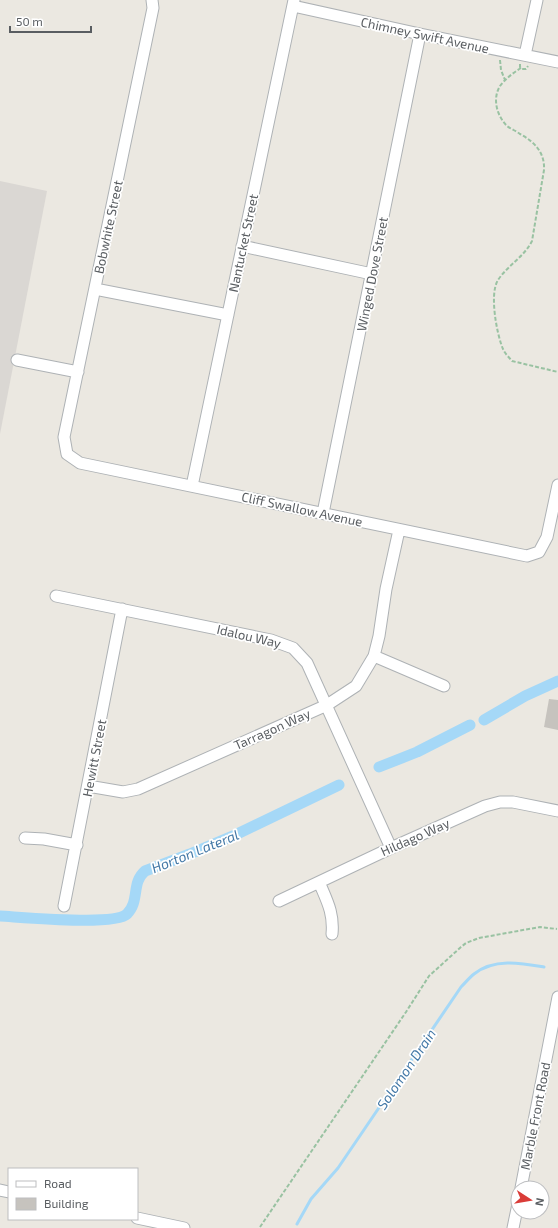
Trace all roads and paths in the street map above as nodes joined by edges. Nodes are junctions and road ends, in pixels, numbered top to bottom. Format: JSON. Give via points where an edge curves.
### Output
{"nodes":[{"id":1,"x":152,"y":0,"type":"edge"},
{"id":2,"x":536,"y":0,"type":"edge"},
{"id":3,"x":293,"y":3,"type":"edge"},
{"id":4,"x":420,"y":34,"type":"junction"},
{"id":5,"x":500,"y":59,"type":"dead end"},
{"id":6,"x":524,"y":61,"type":"junction"},
{"id":7,"x":558,"y":62,"type":"edge"},
{"id":8,"x":521,"y":68,"type":"junction"},
{"id":9,"x":506,"y":80,"type":"junction"},
{"id":10,"x":242,"y":246,"type":"junction"},
{"id":11,"x":372,"y":274,"type":"junction"},
{"id":12,"x":95,"y":289,"type":"junction"},
{"id":13,"x":228,"y":316,"type":"junction"},
{"id":14,"x":17,"y":360,"type":"dead end"},
{"id":15,"x":78,"y":372,"type":"junction"},
{"id":16,"x":558,"y":372,"type":"edge"},
{"id":17,"x":67,"y":454,"type":"joint"},
{"id":18,"x":558,"y":485,"type":"edge"},
{"id":19,"x":192,"y":486,"type":"junction"},
{"id":20,"x":323,"y":513,"type":"junction"},
{"id":21,"x":399,"y":530,"type":"junction"},
{"id":22,"x":56,"y":596,"type":"dead end"},
{"id":23,"x":122,"y":610,"type":"junction"},
{"id":24,"x":374,"y":656,"type":"junction"},
{"id":25,"x":444,"y":686,"type":"dead end"},
{"id":26,"x":327,"y":705,"type":"junction"},
{"id":27,"x":88,"y":786,"type":"junction"},
{"id":28,"x":558,"y":811,"type":"edge"},
{"id":29,"x":25,"y":838,"type":"dead end"},
{"id":30,"x":77,"y":845,"type":"junction"},
{"id":31,"x":391,"y":848,"type":"junction"},
{"id":32,"x":319,"y":882,"type":"junction"},
{"id":33,"x":279,"y":901,"type":"dead end"},
{"id":34,"x":64,"y":906,"type":"dead end"},
{"id":35,"x":557,"y":930,"type":"edge"},
{"id":36,"x":332,"y":934,"type":"dead end"},
{"id":37,"x":558,"y":997,"type":"edge"},
{"id":38,"x":523,"y":1180,"type":"edge"},
{"id":39,"x":138,"y":1218,"type":"edge"},
{"id":40,"x":260,"y":1226,"type":"dead end"},
{"id":41,"x":184,"y":1228,"type":"edge"}],
"edges":[{"from":1,"to":12,"type":"street","name":"Bobwhite Street","via":[[153,8]]},
{"from":2,"to":6,"type":"street"},
{"from":3,"to":4,"type":"street","name":"Chimney Swift Avenue"},
{"from":3,"to":10,"type":"street","name":"Nantucket Street"},
{"from":4,"to":6,"type":"street","name":"Chimney Swift Avenue"},
{"from":4,"to":11,"type":"street","name":"Winged Dove Street"},
{"from":5,"to":9,"type":"path","via":[[501,70]]},
{"from":6,"to":7,"type":"street","name":"Chimney Swift Avenue"},
{"from":6,"to":8,"type":"path"},
{"from":6,"to":8,"type":"path","via":[[526,69]]},
{"from":8,"to":9,"type":"path"},
{"from":9,"to":16,"type":"path","via":[[499,87],[496,96],[499,114],[509,128],[530,139],[535,145],[542,156],[544,170],[532,241],[528,249],[503,274],[495,288],[494,301],[499,335],[503,349],[512,361]]},
{"from":10,"to":11,"type":"street"},
{"from":10,"to":13,"type":"street","name":"Nantucket Street"},
{"from":11,"to":20,"type":"street","name":"Winged Dove Street"},
{"from":12,"to":13,"type":"street"},
{"from":12,"to":15,"type":"street","name":"Bobwhite Street"},
{"from":13,"to":19,"type":"street","name":"Nantucket Street"},
{"from":14,"to":15,"type":"street"},
{"from":15,"to":17,"type":"street","name":"Bobwhite Street","via":[[64,437]]},
{"from":17,"to":19,"type":"street","name":"Cliff Swallow Avenue","via":[[80,463]]},
{"from":18,"to":21,"type":"street","name":"Cliff Swallow Avenue","via":[[547,537],[539,552],[527,556]]},
{"from":19,"to":20,"type":"street","name":"Cliff Swallow Avenue"},
{"from":20,"to":21,"type":"street","name":"Cliff Swallow Avenue"},
{"from":21,"to":24,"type":"street","name":"Tarragon Way"},
{"from":22,"to":23,"type":"street","name":"Idalou Way"},
{"from":23,"to":26,"type":"street","name":"Idalou Way","via":[[271,640],[293,648],[307,663]]},
{"from":23,"to":27,"type":"street","name":"Hewitt Street"},
{"from":24,"to":25,"type":"street"},
{"from":24,"to":26,"type":"street","name":"Tarragon Way","via":[[356,686]]},
{"from":26,"to":27,"type":"street","name":"Tarragon Way","via":[[138,789],[123,792]]},
{"from":26,"to":31,"type":"street","name":"Idalou Way"},
{"from":27,"to":30,"type":"street","name":"Hewitt Street"},
{"from":28,"to":31,"type":"street","name":"Hildago Way","via":[[514,802],[500,802],[485,806]]},
{"from":29,"to":30,"type":"street"},
{"from":30,"to":34,"type":"street","name":"Hewitt Street"},
{"from":31,"to":32,"type":"street","name":"Hildago Way"},
{"from":32,"to":33,"type":"street","name":"Hildago Way"},
{"from":32,"to":36,"type":"street","via":[[331,910]]},
{"from":35,"to":40,"type":"path","via":[[540,927],[479,938],[460,947],[429,976]]},
{"from":37,"to":38,"type":"street","name":"Marble Front Road"},
{"from":39,"to":41,"type":"street"}]}
